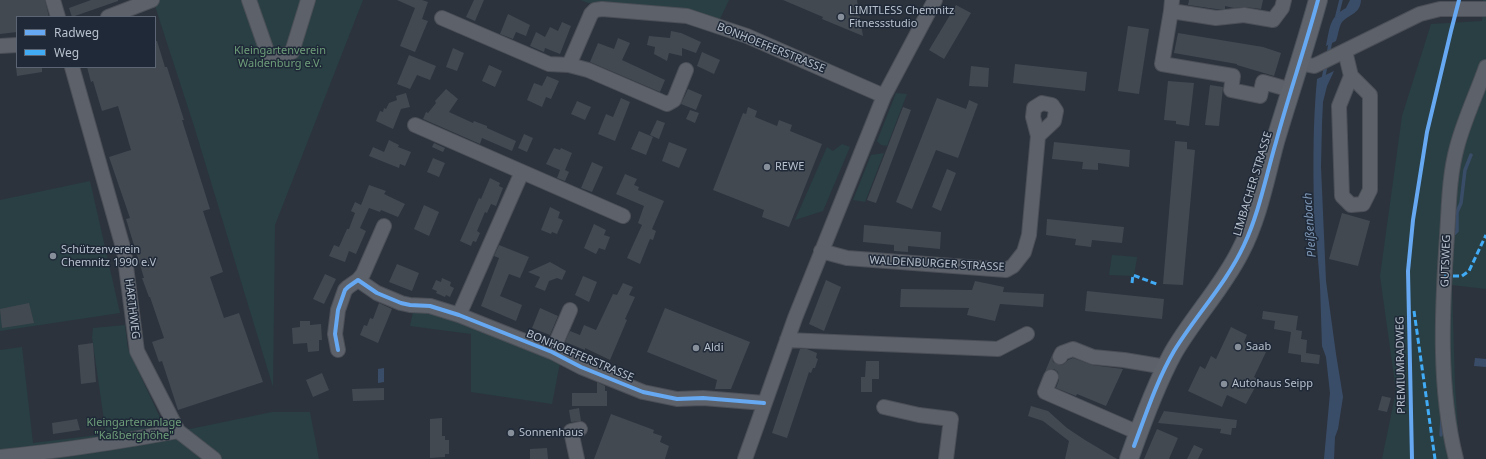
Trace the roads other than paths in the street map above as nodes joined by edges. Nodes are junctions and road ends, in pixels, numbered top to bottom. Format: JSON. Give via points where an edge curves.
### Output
{"nodes":[{"id":1,"x":53,"y":0,"type":"edge"},
{"id":2,"x":152,"y":0,"type":"edge"},
{"id":3,"x":249,"y":0,"type":"edge"},
{"id":4,"x":308,"y":0,"type":"edge"},
{"id":5,"x":935,"y":0,"type":"edge"},
{"id":6,"x":1284,"y":0,"type":"edge"},
{"id":7,"x":1318,"y":0,"type":"edge"},
{"id":8,"x":1171,"y":5,"type":"edge"},
{"id":9,"x":1481,"y":9,"type":"edge"},
{"id":10,"x":58,"y":16,"type":"edge"},
{"id":11,"x":111,"y":16,"type":"edge"},
{"id":12,"x":442,"y":18,"type":"dead end"},
{"id":13,"x":16,"y":44,"type":"edge"},
{"id":14,"x":0,"y":46,"type":"edge"},
{"id":15,"x":1342,"y":52,"type":"junction"},
{"id":16,"x":1306,"y":64,"type":"junction"},
{"id":17,"x":569,"y":66,"type":"junction"},
{"id":18,"x":1486,"y":67,"type":"edge"},
{"id":19,"x":72,"y":68,"type":"edge"},
{"id":20,"x":686,"y":70,"type":"dead end"},
{"id":21,"x":1351,"y":76,"type":"junction"},
{"id":22,"x":1291,"y":90,"type":"junction"},
{"id":23,"x":884,"y":96,"type":"junction"},
{"id":24,"x":415,"y":125,"type":"dead end"},
{"id":25,"x":1038,"y":136,"type":"dead end"},
{"id":26,"x":522,"y":172,"type":"junction"},
{"id":27,"x":623,"y":216,"type":"dead end"},
{"id":28,"x":384,"y":226,"type":"dead end"},
{"id":29,"x":821,"y":251,"type":"junction"},
{"id":30,"x":358,"y":280,"type":"junction"},
{"id":31,"x":570,"y":310,"type":"dead end"},
{"id":32,"x":459,"y":315,"type":"junction"},
{"id":33,"x":1026,"y":334,"type":"dead end"},
{"id":34,"x":787,"y":340,"type":"junction"},
{"id":35,"x":338,"y":350,"type":"dead end"},
{"id":36,"x":552,"y":352,"type":"junction"},
{"id":37,"x":1060,"y":357,"type":"dead end"},
{"id":38,"x":1166,"y":366,"type":"junction"},
{"id":39,"x":1051,"y":377,"type":"dead end"},
{"id":40,"x":764,"y":403,"type":"junction"},
{"id":41,"x":884,"y":407,"type":"dead end"},
{"id":42,"x":580,"y":429,"type":"dead end"},
{"id":43,"x":178,"y":431,"type":"junction"},
{"id":44,"x":1139,"y":433,"type":"junction"},
{"id":45,"x":0,"y":458,"type":"edge"},
{"id":46,"x":214,"y":459,"type":"edge"},
{"id":47,"x":577,"y":459,"type":"edge"},
{"id":48,"x":745,"y":459,"type":"edge"},
{"id":49,"x":946,"y":459,"type":"edge"},
{"id":50,"x":1129,"y":459,"type":"edge"},
{"id":51,"x":1456,"y":459,"type":"edge"}],
"edges":[{"from":1,"to":10,"type":"street"},
{"from":2,"to":11,"type":"street"},
{"from":3,"to":4,"type":"street","via":[[270,60],[292,52]]},
{"from":5,"to":23,"type":"street"},
{"from":6,"to":8,"type":"street","via":[[1282,8],[1273,20],[1244,15],[1216,18]]},
{"from":7,"to":16,"type":"main road","name":"LIMBACHER STRASSE"},
{"from":8,"to":22,"type":"street","via":[[1162,64],[1233,76],[1231,90],[1260,96],[1263,82]]},
{"from":9,"to":15,"type":"street","via":[[1440,9],[1420,14]]},
{"from":12,"to":17,"type":"street","via":[[550,64]]},
{"from":13,"to":14,"type":"street"},
{"from":15,"to":16,"type":"street"},
{"from":15,"to":21,"type":"street"},
{"from":16,"to":22,"type":"main road","name":"LIMBACHER STRASSE"},
{"from":17,"to":20,"type":"street","via":[[588,70],[667,104],[674,100]]},
{"from":17,"to":23,"type":"street","name":"BONHOEFFERSTRASSE","via":[[595,10],[687,16],[747,36]]},
{"from":18,"to":51,"type":"street","name":"GUTSWEG","via":[[1457,146],[1450,180],[1444,276],[1443,360],[1450,436]]},
{"from":19,"to":43,"type":"street","name":"HARTHWEG","via":[[124,251],[137,351]]},
{"from":21,"to":21,"type":"street","via":[[1370,95],[1370,190],[1363,204],[1351,205],[1342,196],[1339,106]]},
{"from":22,"to":38,"type":"main road","name":"LIMBACHER STRASSE","via":[[1260,199],[1244,243],[1232,267],[1194,320]]},
{"from":23,"to":29,"type":"street"},
{"from":24,"to":26,"type":"street"},
{"from":25,"to":29,"type":"street","name":"WALDENBURGER STRASSE","via":[[1028,240],[1019,260],[1006,270],[847,258]]},
{"from":26,"to":27,"type":"street"},
{"from":26,"to":32,"type":"street"},
{"from":28,"to":30,"type":"street"},
{"from":29,"to":34,"type":"street"},
{"from":30,"to":32,"type":"street","name":"BONHOEFFERSTRASSE","via":[[377,293],[401,303],[430,306]]},
{"from":30,"to":35,"type":"street","via":[[345,290],[338,310],[334,334]]},
{"from":31,"to":36,"type":"street","name":"BONHOEFFERSTRASSE"},
{"from":32,"to":36,"type":"street","name":"BONHOEFFERSTRASSE"},
{"from":33,"to":34,"type":"street","via":[[998,349]]},
{"from":34,"to":40,"type":"street"},
{"from":36,"to":40,"type":"street","name":"BONHOEFFERSTRASSE","via":[[581,367],[643,392],[677,399],[703,398]]},
{"from":37,"to":38,"type":"street","via":[[1062,353],[1072,349],[1093,357]]},
{"from":38,"to":44,"type":"main road","name":"LIMBACHER STRASSE"},
{"from":39,"to":44,"type":"street","via":[[1045,392]]},
{"from":40,"to":48,"type":"street"},
{"from":41,"to":49,"type":"street","via":[[951,419]]},
{"from":42,"to":47,"type":"street","via":[[571,431]]},
{"from":43,"to":45,"type":"street","via":[[133,440]]},
{"from":43,"to":46,"type":"street","name":"HARTHWEG"},
{"from":44,"to":50,"type":"main road","name":"LIMBACHER STRASSE"}]}
